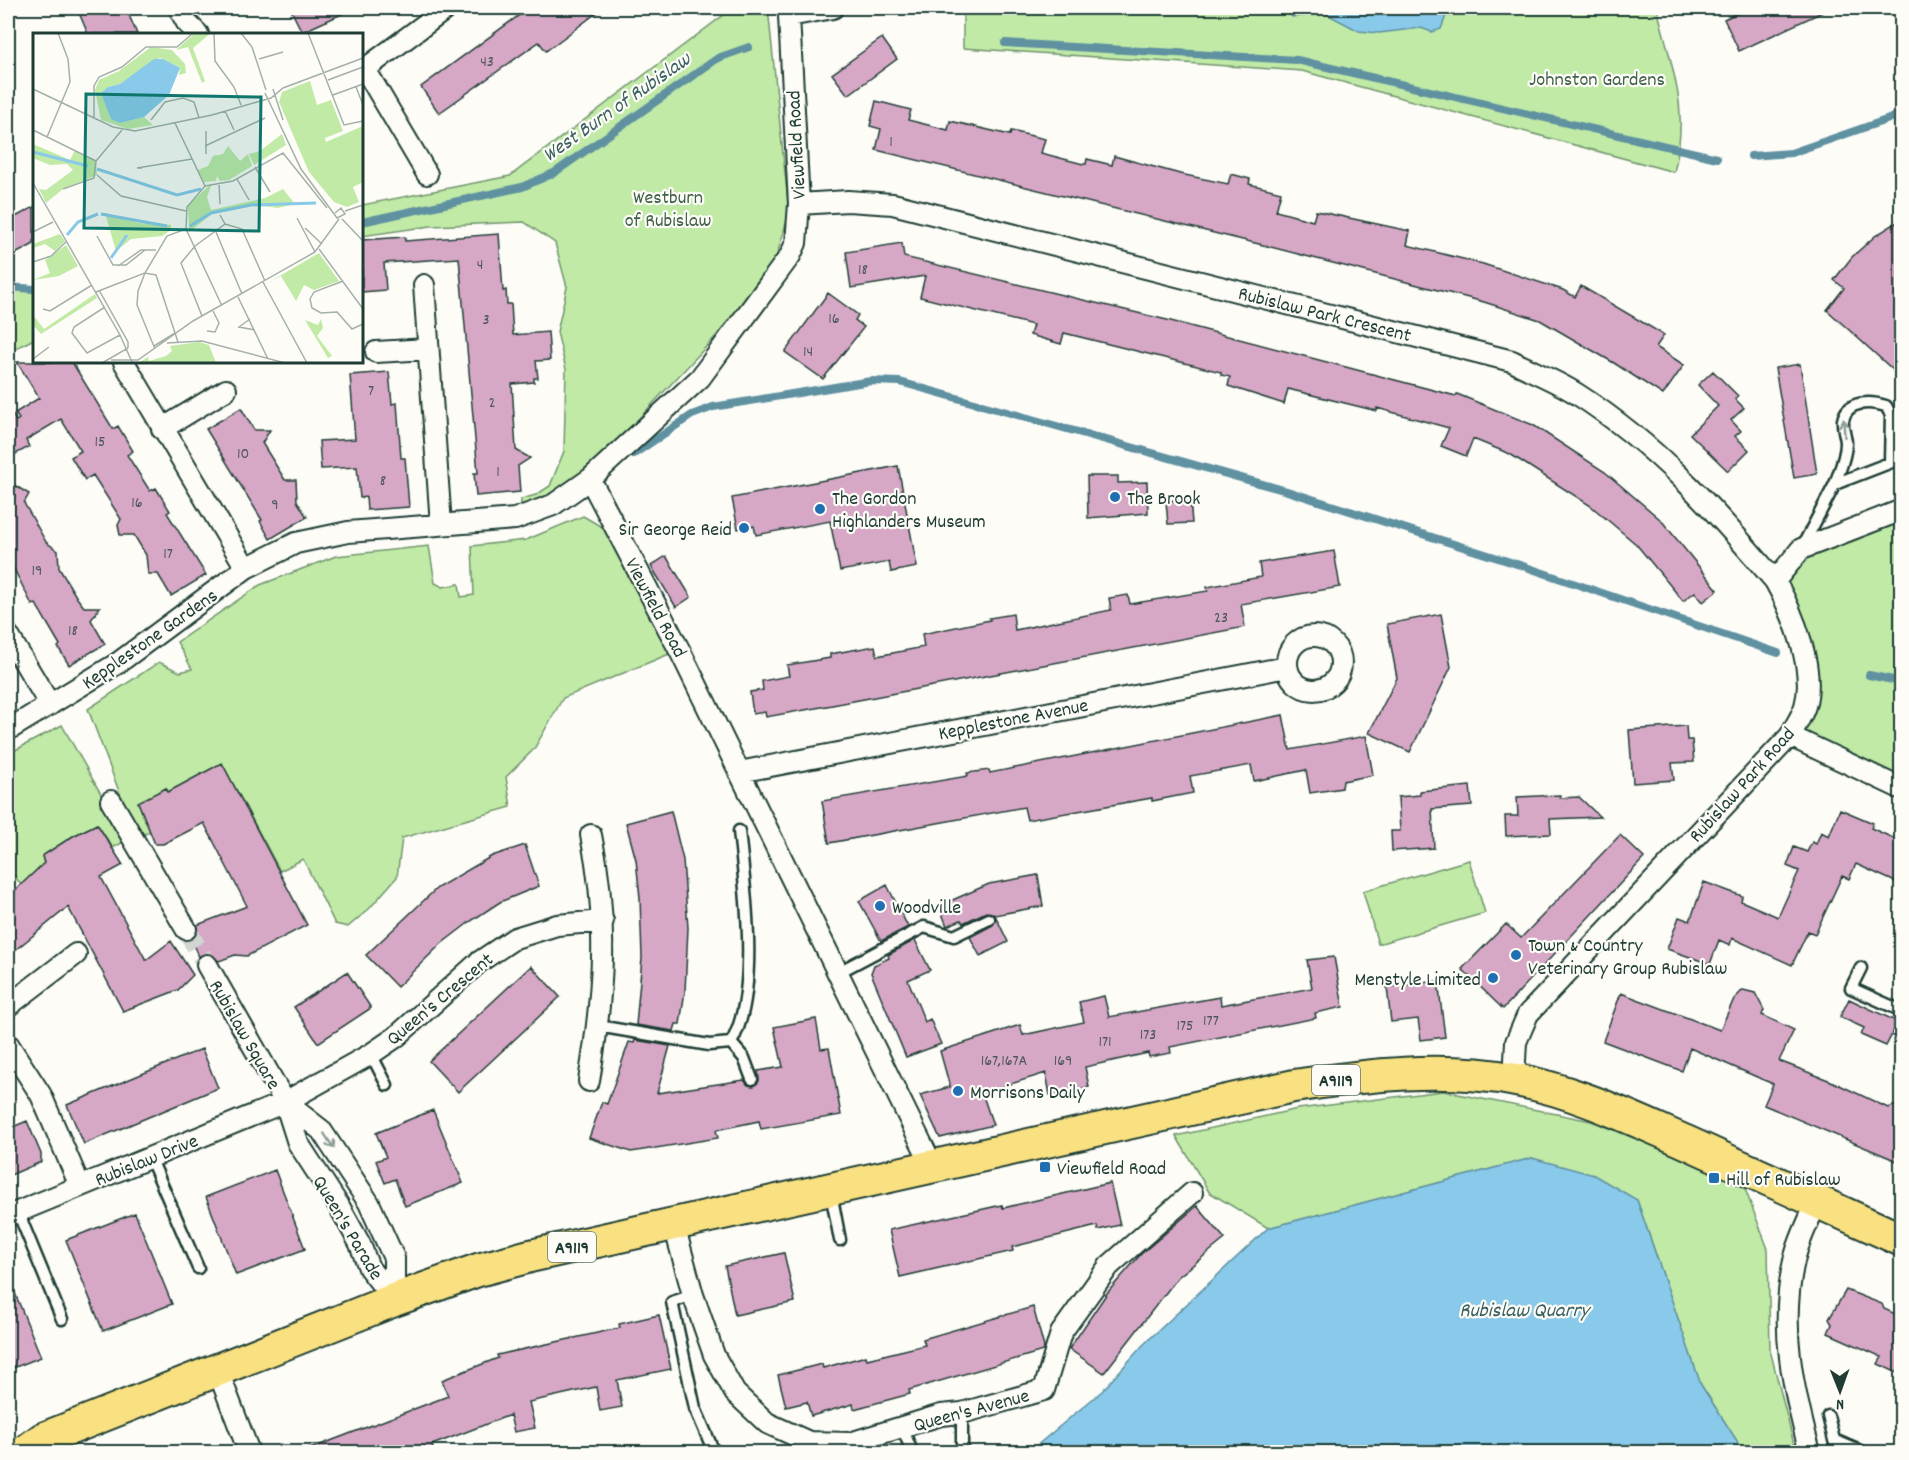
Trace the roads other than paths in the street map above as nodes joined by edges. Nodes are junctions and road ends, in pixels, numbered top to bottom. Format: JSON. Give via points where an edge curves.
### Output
{"nodes":[{"id":1,"x":179,"y":8,"type":"edge"},
{"id":2,"x":447,"y":8,"type":"edge"},
{"id":3,"x":833,"y":8,"type":"edge"},
{"id":4,"x":788,"y":12,"type":"edge"},
{"id":5,"x":197,"y":33,"type":"edge"},
{"id":6,"x":363,"y":69,"type":"edge"},
{"id":7,"x":427,"y":174,"type":"dead end"},
{"id":8,"x":799,"y":204,"type":"junction"},
{"id":9,"x":424,"y":285,"type":"dead end"},
{"id":10,"x":428,"y":349,"type":"junction"},
{"id":11,"x":375,"y":352,"type":"dead end"},
{"id":12,"x":125,"y":363,"type":"edge"},
{"id":13,"x":226,"y":390,"type":"dead end"},
{"id":14,"x":162,"y":429,"type":"junction"},
{"id":15,"x":1902,"y":458,"type":"edge"},
{"id":16,"x":1890,"y":462,"type":"junction"},
{"id":17,"x":590,"y":479,"type":"junction"},
{"id":18,"x":1835,"y":484,"type":"junction"},
{"id":19,"x":1902,"y":510,"type":"edge"},
{"id":20,"x":441,"y":525,"type":"junction"},
{"id":21,"x":1801,"y":549,"type":"junction"},
{"id":22,"x":246,"y":568,"type":"junction"},
{"id":23,"x":1775,"y":581,"type":"junction"},
{"id":24,"x":8,"y":635,"type":"edge"},
{"id":25,"x":1287,"y":667,"type":"dead end"},
{"id":26,"x":50,"y":705,"type":"junction"},
{"id":27,"x":8,"y":730,"type":"edge"},
{"id":28,"x":1790,"y":736,"type":"junction"},
{"id":29,"x":739,"y":772,"type":"junction"},
{"id":30,"x":1902,"y":789,"type":"edge"},
{"id":31,"x":111,"y":801,"type":"dead end"},
{"id":32,"x":739,"y":831,"type":"dead end"},
{"id":33,"x":591,"y":835,"type":"dead end"},
{"id":34,"x":989,"y":919,"type":"dead end"},
{"id":35,"x":603,"y":921,"type":"junction"},
{"id":36,"x":186,"y":930,"type":"tunnel mouth"},
{"id":37,"x":76,"y":954,"type":"dead end"},
{"id":38,"x":207,"y":965,"type":"tunnel mouth"},
{"id":39,"x":1861,"y":968,"type":"dead end"},
{"id":40,"x":837,"y":973,"type":"junction"},
{"id":41,"x":8,"y":1005,"type":"edge"},
{"id":42,"x":1902,"y":1011,"type":"edge"},
{"id":43,"x":598,"y":1026,"type":"junction"},
{"id":44,"x":731,"y":1043,"type":"junction"},
{"id":45,"x":8,"y":1044,"type":"edge"},
{"id":46,"x":371,"y":1054,"type":"junction"},
{"id":47,"x":752,"y":1079,"type":"dead end"},
{"id":48,"x":1514,"y":1079,"type":"junction"},
{"id":49,"x":589,"y":1081,"type":"dead end"},
{"id":50,"x":387,"y":1085,"type":"dead end"},
{"id":51,"x":285,"y":1102,"type":"junction"},
{"id":52,"x":150,"y":1157,"type":"junction"},
{"id":53,"x":933,"y":1167,"type":"junction"},
{"id":54,"x":80,"y":1186,"type":"junction"},
{"id":55,"x":830,"y":1190,"type":"junction"},
{"id":56,"x":1192,"y":1193,"type":"dead end"},
{"id":57,"x":1817,"y":1201,"type":"junction"},
{"id":58,"x":13,"y":1214,"type":"edge"},
{"id":59,"x":674,"y":1225,"type":"junction"},
{"id":60,"x":840,"y":1240,"type":"dead end"},
{"id":61,"x":1902,"y":1240,"type":"edge"},
{"id":62,"x":198,"y":1268,"type":"dead end"},
{"id":63,"x":693,"y":1295,"type":"junction"},
{"id":64,"x":394,"y":1300,"type":"junction"},
{"id":65,"x":62,"y":1319,"type":"dead end"},
{"id":66,"x":218,"y":1371,"type":"junction"},
{"id":67,"x":962,"y":1413,"type":"junction"},
{"id":68,"x":1828,"y":1416,"type":"dead end"},
{"id":69,"x":902,"y":1427,"type":"junction"},
{"id":70,"x":1834,"y":1440,"type":"junction"},
{"id":71,"x":8,"y":1443,"type":"edge"},
{"id":72,"x":34,"y":1446,"type":"edge"},
{"id":73,"x":850,"y":1448,"type":"edge"},
{"id":74,"x":249,"y":1452,"type":"edge"},
{"id":75,"x":714,"y":1452,"type":"edge"},
{"id":76,"x":912,"y":1452,"type":"edge"},
{"id":77,"x":962,"y":1452,"type":"edge"},
{"id":78,"x":1810,"y":1452,"type":"edge"},
{"id":79,"x":1837,"y":1452,"type":"edge"},
{"id":80,"x":1862,"y":1452,"type":"edge"}],
"edges":[{"from":1,"to":5,"type":"street"},
{"from":2,"to":6,"type":"street"},
{"from":3,"to":4,"type":"street","name":"Viewfield Road"},
{"from":4,"to":8,"type":"street","name":"Viewfield Road"},
{"from":6,"to":7,"type":"street"},
{"from":8,"to":17,"type":"street","name":"Viewfield Road","via":[[796,243],[790,256],[700,378]]},
{"from":8,"to":23,"type":"street","name":"Rubislaw Park Crescent","via":[[893,204],[1512,361],[1576,393],[1654,449],[1709,502]]},
{"from":9,"to":10,"type":"street"},
{"from":10,"to":11,"type":"street"},
{"from":10,"to":20,"type":"street"},
{"from":12,"to":14,"type":"street"},
{"from":13,"to":14,"type":"street"},
{"from":14,"to":22,"type":"street"},
{"from":15,"to":16,"type":"lane"},
{"from":16,"to":18,"type":"lane"},
{"from":18,"to":16,"type":"lane","one_way":true,"via":[[1846,443],[1843,418],[1849,408],[1858,404],[1873,402],[1886,406],[1892,415]]},
{"from":17,"to":20,"type":"street","name":"Kepplestone Gardens","via":[[553,505],[515,519]]},
{"from":17,"to":29,"type":"street","name":"Viewfield Road"},
{"from":18,"to":21,"type":"lane"},
{"from":19,"to":21,"type":"street"},
{"from":20,"to":22,"type":"street","name":"Kepplestone Gardens","via":[[348,532],[296,543]]},
{"from":21,"to":23,"type":"street"},
{"from":22,"to":26,"type":"street","name":"Kepplestone Gardens","via":[[142,646]]},
{"from":23,"to":28,"type":"street","name":"Rubislaw Park Road","via":[[1792,612],[1806,671],[1805,706]]},
{"from":24,"to":26,"type":"street"},
{"from":25,"to":29,"type":"street","name":"Kepplestone Avenue"},
{"from":26,"to":27,"type":"street","name":"Kepplestone Gardens"},
{"from":28,"to":30,"type":"street"},
{"from":28,"to":48,"type":"street","name":"Rubislaw Park Road","via":[[1528,1014],[1516,1042]]},
{"from":29,"to":40,"type":"street","name":"Viewfield Road"},
{"from":31,"to":36,"type":"street"},
{"from":32,"to":44,"type":"lane","via":[[747,963],[740,1028]]},
{"from":33,"to":35,"type":"street","via":[[600,877]]},
{"from":34,"to":40,"type":"lane","via":[[954,936],[924,927]]},
{"from":35,"to":43,"type":"street"},
{"from":35,"to":46,"type":"street","name":"Queen's Crescent","via":[[557,925],[515,938],[479,962],[396,1037]]},
{"from":37,"to":41,"type":"street"},
{"from":38,"to":51,"type":"street","name":"Rubislaw Square"},
{"from":39,"to":42,"type":"lane","via":[[1851,988]]},
{"from":40,"to":53,"type":"street","name":"Viewfield Road"},
{"from":43,"to":44,"type":"lane","via":[[709,1045]]},
{"from":43,"to":49,"type":"street"},
{"from":44,"to":47,"type":"lane","via":[[744,1058]]},
{"from":45,"to":54,"type":"street","via":[[41,1095]]},
{"from":46,"to":50,"type":"lane"},
{"from":46,"to":51,"type":"street","name":"Queen's Crescent"},
{"from":48,"to":53,"type":"main road","number":"A9119","via":[[1442,1072],[1325,1081]]},
{"from":48,"to":57,"type":"main road","number":"A9119","via":[[1609,1108]]},
{"from":51,"to":52,"type":"street","name":"Rubislaw Drive"},
{"from":51,"to":64,"type":"street","name":"Queen's Parade","via":[[298,1143],[339,1206],[369,1268]]},
{"from":51,"to":64,"type":"street","name":"Queen's Parade","one_way":true,"via":[[321,1130],[369,1203],[394,1258]]},
{"from":52,"to":54,"type":"street","name":"Rubislaw Drive"},
{"from":52,"to":62,"type":"lane"},
{"from":53,"to":55,"type":"main road","number":"A9119"},
{"from":54,"to":58,"type":"street","name":"Rubislaw Drive"},
{"from":55,"to":59,"type":"main road","number":"A9119"},
{"from":55,"to":60,"type":"lane"},
{"from":56,"to":67,"type":"street","name":"Queen's Avenue","via":[[1109,1266],[1061,1334],[1044,1390]]},
{"from":57,"to":61,"type":"main road","number":"A9119"},
{"from":57,"to":78,"type":"street","via":[[1794,1259],[1789,1311],[1788,1354]]},
{"from":58,"to":65,"type":"lane"},
{"from":59,"to":63,"type":"street","name":"Queen's Avenue"},
{"from":59,"to":64,"type":"main road","number":"A9119","via":[[498,1265]]},
{"from":63,"to":73,"type":"street","name":"Queen's Avenue","via":[[714,1355],[735,1393],[767,1423],[809,1442]]},
{"from":63,"to":75,"type":"lane","via":[[672,1302],[695,1408]]},
{"from":64,"to":66,"type":"main road","number":"A9119"},
{"from":66,"to":72,"type":"main road","number":"A9119"},
{"from":66,"to":74,"type":"street"},
{"from":67,"to":69,"type":"street","name":"Queen's Avenue","via":[[940,1415]]},
{"from":67,"to":77,"type":"lane"},
{"from":68,"to":70,"type":"lane"},
{"from":69,"to":73,"type":"street","name":"Queen's Avenue"},
{"from":69,"to":76,"type":"lane"},
{"from":70,"to":79,"type":"lane"},
{"from":70,"to":80,"type":"lane"},
{"from":71,"to":72,"type":"main road","number":"A9119"}]}
